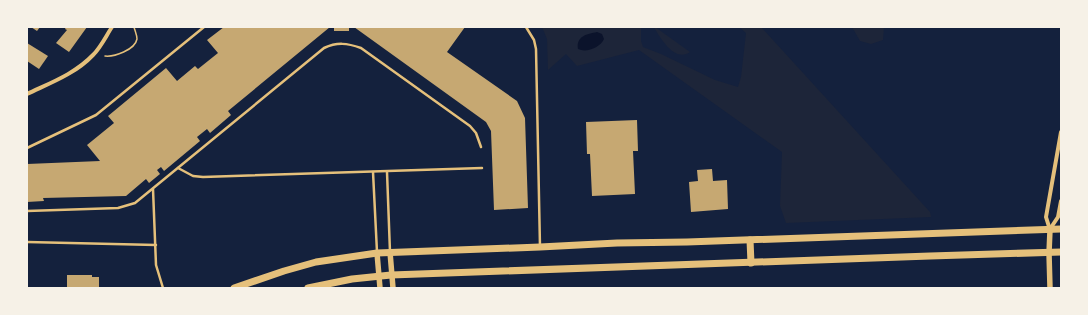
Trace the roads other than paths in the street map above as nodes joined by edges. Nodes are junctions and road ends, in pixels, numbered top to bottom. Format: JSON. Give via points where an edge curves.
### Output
{"nodes":[{"id":1,"x":112,"y":27,"type":"edge"},
{"id":2,"x":204,"y":27,"type":"edge"},
{"id":3,"x":526,"y":27,"type":"edge"},
{"id":4,"x":27,"y":94,"type":"edge"},
{"id":5,"x":1061,"y":132,"type":"edge"},
{"id":6,"x":481,"y":147,"type":"dead end"},
{"id":7,"x":27,"y":148,"type":"edge"},
{"id":8,"x":178,"y":168,"type":"junction"},
{"id":9,"x":482,"y":168,"type":"dead end"},
{"id":10,"x":373,"y":172,"type":"junction"},
{"id":11,"x":387,"y":172,"type":"junction"},
{"id":12,"x":153,"y":188,"type":"junction"},
{"id":13,"x":1061,"y":201,"type":"edge"},
{"id":14,"x":27,"y":211,"type":"edge"},
{"id":15,"x":1061,"y":229,"type":"edge"},
{"id":16,"x":1050,"y":230,"type":"junction"},
{"id":17,"x":750,"y":240,"type":"junction"},
{"id":18,"x":27,"y":242,"type":"edge"},
{"id":19,"x":156,"y":245,"type":"junction"},
{"id":20,"x":540,"y":247,"type":"junction"},
{"id":21,"x":390,"y":252,"type":"junction"},
{"id":22,"x":1061,"y":252,"type":"edge"},
{"id":23,"x":377,"y":253,"type":"junction"},
{"id":24,"x":1049,"y":253,"type":"junction"},
{"id":25,"x":751,"y":263,"type":"junction"},
{"id":26,"x":391,"y":275,"type":"junction"},
{"id":27,"x":379,"y":276,"type":"junction"},
{"id":28,"x":163,"y":288,"type":"edge"},
{"id":29,"x":234,"y":288,"type":"edge"},
{"id":30,"x":308,"y":288,"type":"edge"},
{"id":31,"x":380,"y":288,"type":"edge"},
{"id":32,"x":392,"y":288,"type":"edge"},
{"id":33,"x":1050,"y":288,"type":"edge"}],
"edges":[{"from":1,"to":4,"type":"street","via":[[87,61],[62,78]]},
{"from":2,"to":7,"type":"lane","via":[[96,115]]},
{"from":3,"to":20,"type":"lane","via":[[536,49]]},
{"from":5,"to":16,"type":"street","via":[[1046,217]]},
{"from":6,"to":8,"type":"lane","via":[[476,133],[470,126],[361,48],[340,43],[324,48]]},
{"from":8,"to":10,"type":"lane","via":[[192,176],[204,177]]},
{"from":8,"to":12,"type":"lane"},
{"from":9,"to":11,"type":"lane"},
{"from":10,"to":11,"type":"lane"},
{"from":10,"to":23,"type":"lane"},
{"from":11,"to":21,"type":"lane"},
{"from":12,"to":14,"type":"lane","via":[[135,203],[118,208]]},
{"from":12,"to":19,"type":"lane"},
{"from":13,"to":16,"type":"street","via":[[1058,217]]},
{"from":15,"to":16,"type":"main road"},
{"from":16,"to":17,"type":"main road"},
{"from":16,"to":24,"type":"street"},
{"from":17,"to":20,"type":"main road"},
{"from":17,"to":25,"type":"main road"},
{"from":18,"to":19,"type":"lane"},
{"from":19,"to":28,"type":"lane","via":[[156,266]]},
{"from":20,"to":21,"type":"main road"},
{"from":21,"to":23,"type":"main road"},
{"from":21,"to":26,"type":"street"},
{"from":22,"to":24,"type":"main road"},
{"from":23,"to":27,"type":"street"},
{"from":23,"to":29,"type":"main road","via":[[316,262]]},
{"from":24,"to":25,"type":"main road"},
{"from":24,"to":33,"type":"street"},
{"from":25,"to":26,"type":"main road"},
{"from":26,"to":27,"type":"main road"},
{"from":26,"to":32,"type":"street"},
{"from":27,"to":30,"type":"main road"},
{"from":27,"to":31,"type":"street"}]}
